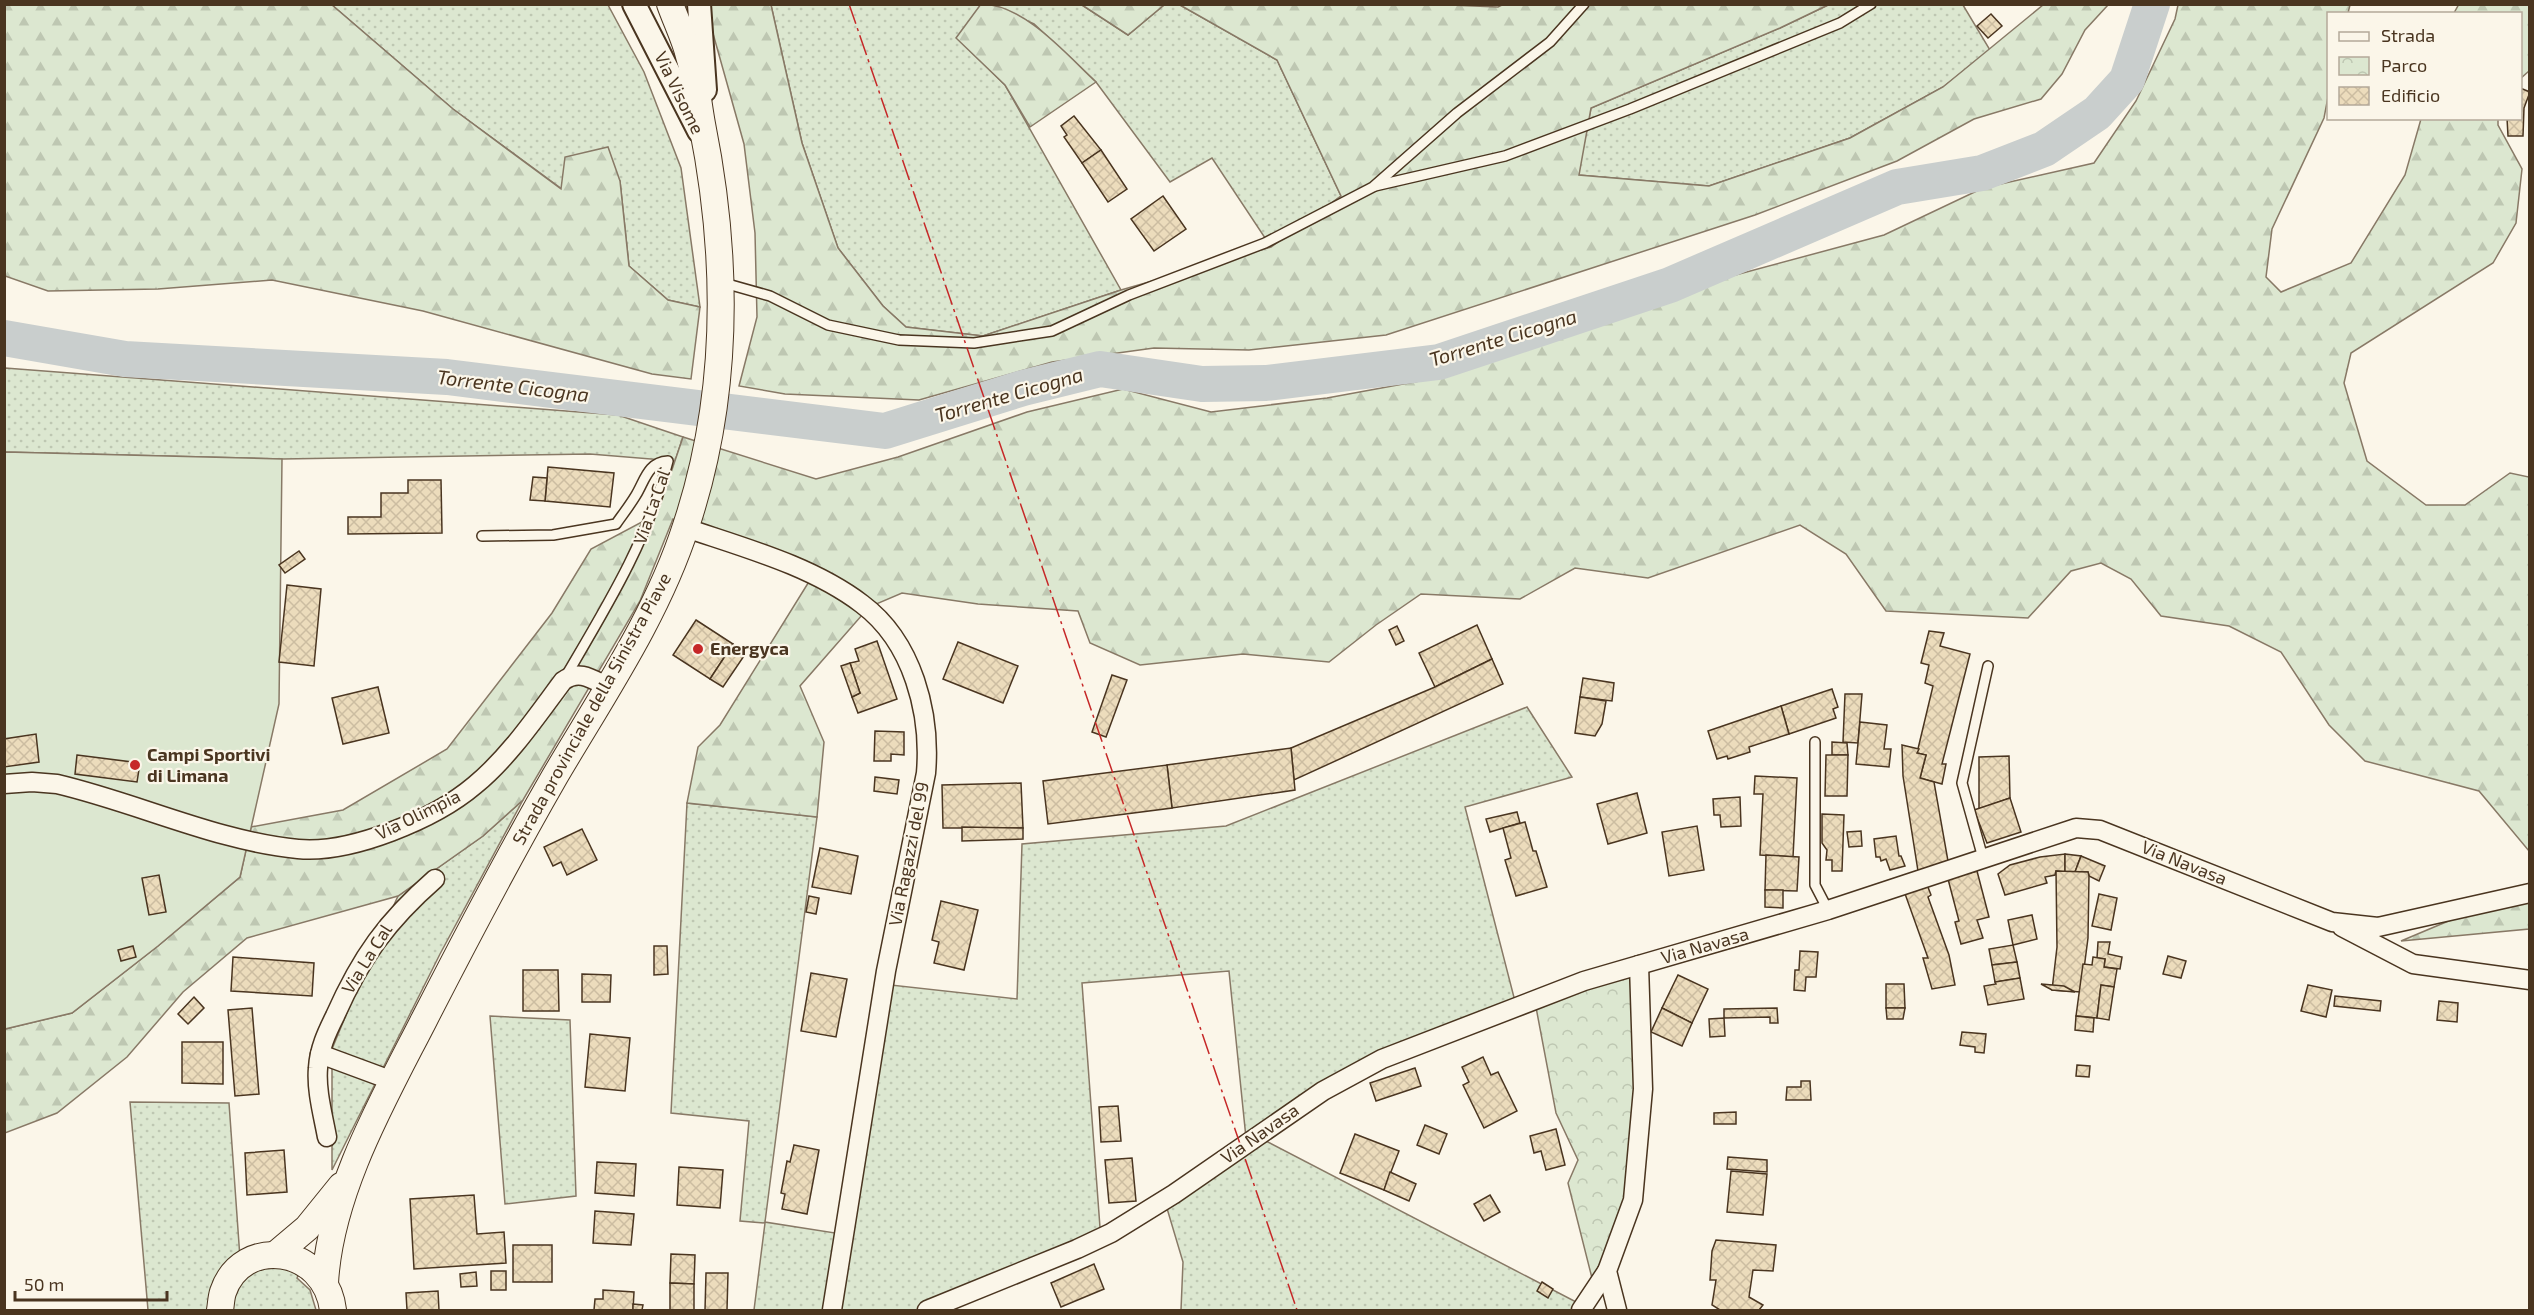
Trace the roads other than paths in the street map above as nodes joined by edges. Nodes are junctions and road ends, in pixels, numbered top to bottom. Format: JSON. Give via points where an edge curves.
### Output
{"nodes":[{"id":1,"x":634,"y":4,"type":"edge"},
{"id":2,"x":670,"y":4,"type":"edge"},
{"id":3,"x":699,"y":4,"type":"edge"},
{"id":4,"x":1584,"y":4,"type":"edge"},
{"id":5,"x":1871,"y":4,"type":"edge"},
{"id":6,"x":707,"y":149,"type":"junction"},
{"id":7,"x":1373,"y":187,"type":"junction"},
{"id":8,"x":721,"y":282,"type":"junction"},
{"id":9,"x":686,"y":528,"type":"junction"},
{"id":10,"x":482,"y":536,"type":"dead end"},
{"id":11,"x":1988,"y":666,"type":"dead end"},
{"id":12,"x":563,"y":681,"type":"junction"},
{"id":13,"x":608,"y":687,"type":"junction"},
{"id":14,"x":1815,"y":742,"type":"dead end"},
{"id":15,"x":4,"y":784,"type":"edge"},
{"id":16,"x":1983,"y":858,"type":"junction"},
{"id":17,"x":435,"y":879,"type":"dead end"},
{"id":18,"x":2529,"y":893,"type":"edge"},
{"id":19,"x":1828,"y":910,"type":"junction"},
{"id":20,"x":2332,"y":922,"type":"junction"},
{"id":21,"x":1639,"y":965,"type":"junction"},
{"id":22,"x":2529,"y":980,"type":"edge"},
{"id":23,"x":320,"y":1054,"type":"junction"},
{"id":24,"x":393,"y":1081,"type":"junction"},
{"id":25,"x":327,"y":1137,"type":"dead end"},
{"id":26,"x":351,"y":1172,"type":"junction"},
{"id":27,"x":275,"y":1255,"type":"junction"},
{"id":28,"x":1607,"y":1271,"type":"junction"},
{"id":29,"x":326,"y":1283,"type":"junction"},
{"id":30,"x":222,"y":1301,"type":"edge"},
{"id":31,"x":204,"y":1311,"type":"edge"},
{"id":32,"x":333,"y":1311,"type":"edge"},
{"id":33,"x":832,"y":1311,"type":"edge"},
{"id":34,"x":927,"y":1311,"type":"edge"},
{"id":35,"x":1581,"y":1311,"type":"edge"},
{"id":36,"x":1617,"y":1311,"type":"edge"}],
"edges":[{"from":1,"to":6,"type":"street","name":"Via Visome"},
{"from":2,"to":6,"type":"main road","name":"Strada provinciale della Sinistra Piave","via":[[689,55]]},
{"from":3,"to":6,"type":"street","name":"Via Visome"},
{"from":4,"to":7,"type":"lane","via":[[1550,42],[1457,112]]},
{"from":5,"to":7,"type":"lane","via":[[1829,28],[1504,156]]},
{"from":6,"to":8,"type":"main road","name":"Strada provinciale della Sinistra Piave"},
{"from":7,"to":8,"type":"lane","via":[[1265,243],[1052,331],[974,343],[899,340],[828,325],[770,296]]},
{"from":8,"to":9,"type":"main road","name":"Strada provinciale della Sinistra Piave","via":[[717,392],[705,461]]},
{"from":9,"to":13,"type":"main road","name":"Strada provinciale della Sinistra Piave","via":[[657,598]]},
{"from":9,"to":33,"type":"street","name":"Via Ragazzi del 99","via":[[799,569],[864,605],[879,618],[907,662],[922,705],[926,774],[886,971]]},
{"from":10,"to":12,"type":"lane","name":"Via La Cal","via":[[553,535],[616,524],[648,470],[660,461],[668,461],[640,546]]},
{"from":11,"to":16,"type":"lane","via":[[1962,783]]},
{"from":12,"to":13,"type":"street","via":[[582,675]]},
{"from":12,"to":15,"type":"street","name":"Via Olimpia","via":[[508,752],[475,785],[403,826],[333,848],[300,849],[237,838],[57,784]]},
{"from":13,"to":24,"type":"main road","name":"Strada provinciale della Sinistra Piave","via":[[553,779]]},
{"from":14,"to":19,"type":"lane","via":[[1815,885]]},
{"from":16,"to":19,"type":"street","name":"Via Navasa"},
{"from":16,"to":20,"type":"street","name":"Via Navasa","via":[[2076,828],[2100,830]]},
{"from":17,"to":23,"type":"street","name":"Via La Cal","via":[[392,920],[369,950],[342,1000]]},
{"from":18,"to":20,"type":"street","name":"Via Navasa","via":[[2378,927]]},
{"from":19,"to":21,"type":"street","name":"Via Navasa"},
{"from":20,"to":22,"type":"street","via":[[2413,963]]},
{"from":21,"to":28,"type":"street","via":[[1643,1089],[1633,1200]]},
{"from":21,"to":34,"type":"street","name":"Via Navasa","via":[[1536,998],[1382,1059],[1323,1091],[1111,1233]]},
{"from":23,"to":24,"type":"street"},
{"from":23,"to":25,"type":"street","name":"Via La Cal","via":[[318,1074]]},
{"from":24,"to":26,"type":"main road","name":"Strada provinciale della Sinistra Piave"},
{"from":26,"to":27,"type":"main road","via":[[307,1228]]},
{"from":26,"to":29,"type":"main road","via":[[329,1247]]},
{"from":27,"to":29,"type":"main road","via":[[295,1258],[313,1268]]},
{"from":27,"to":30,"type":"main road","via":[[243,1265],[231,1277]]},
{"from":28,"to":35,"type":"street"},
{"from":28,"to":36,"type":"street"},
{"from":29,"to":32,"type":"main road"},
{"from":30,"to":31,"type":"street"}]}
